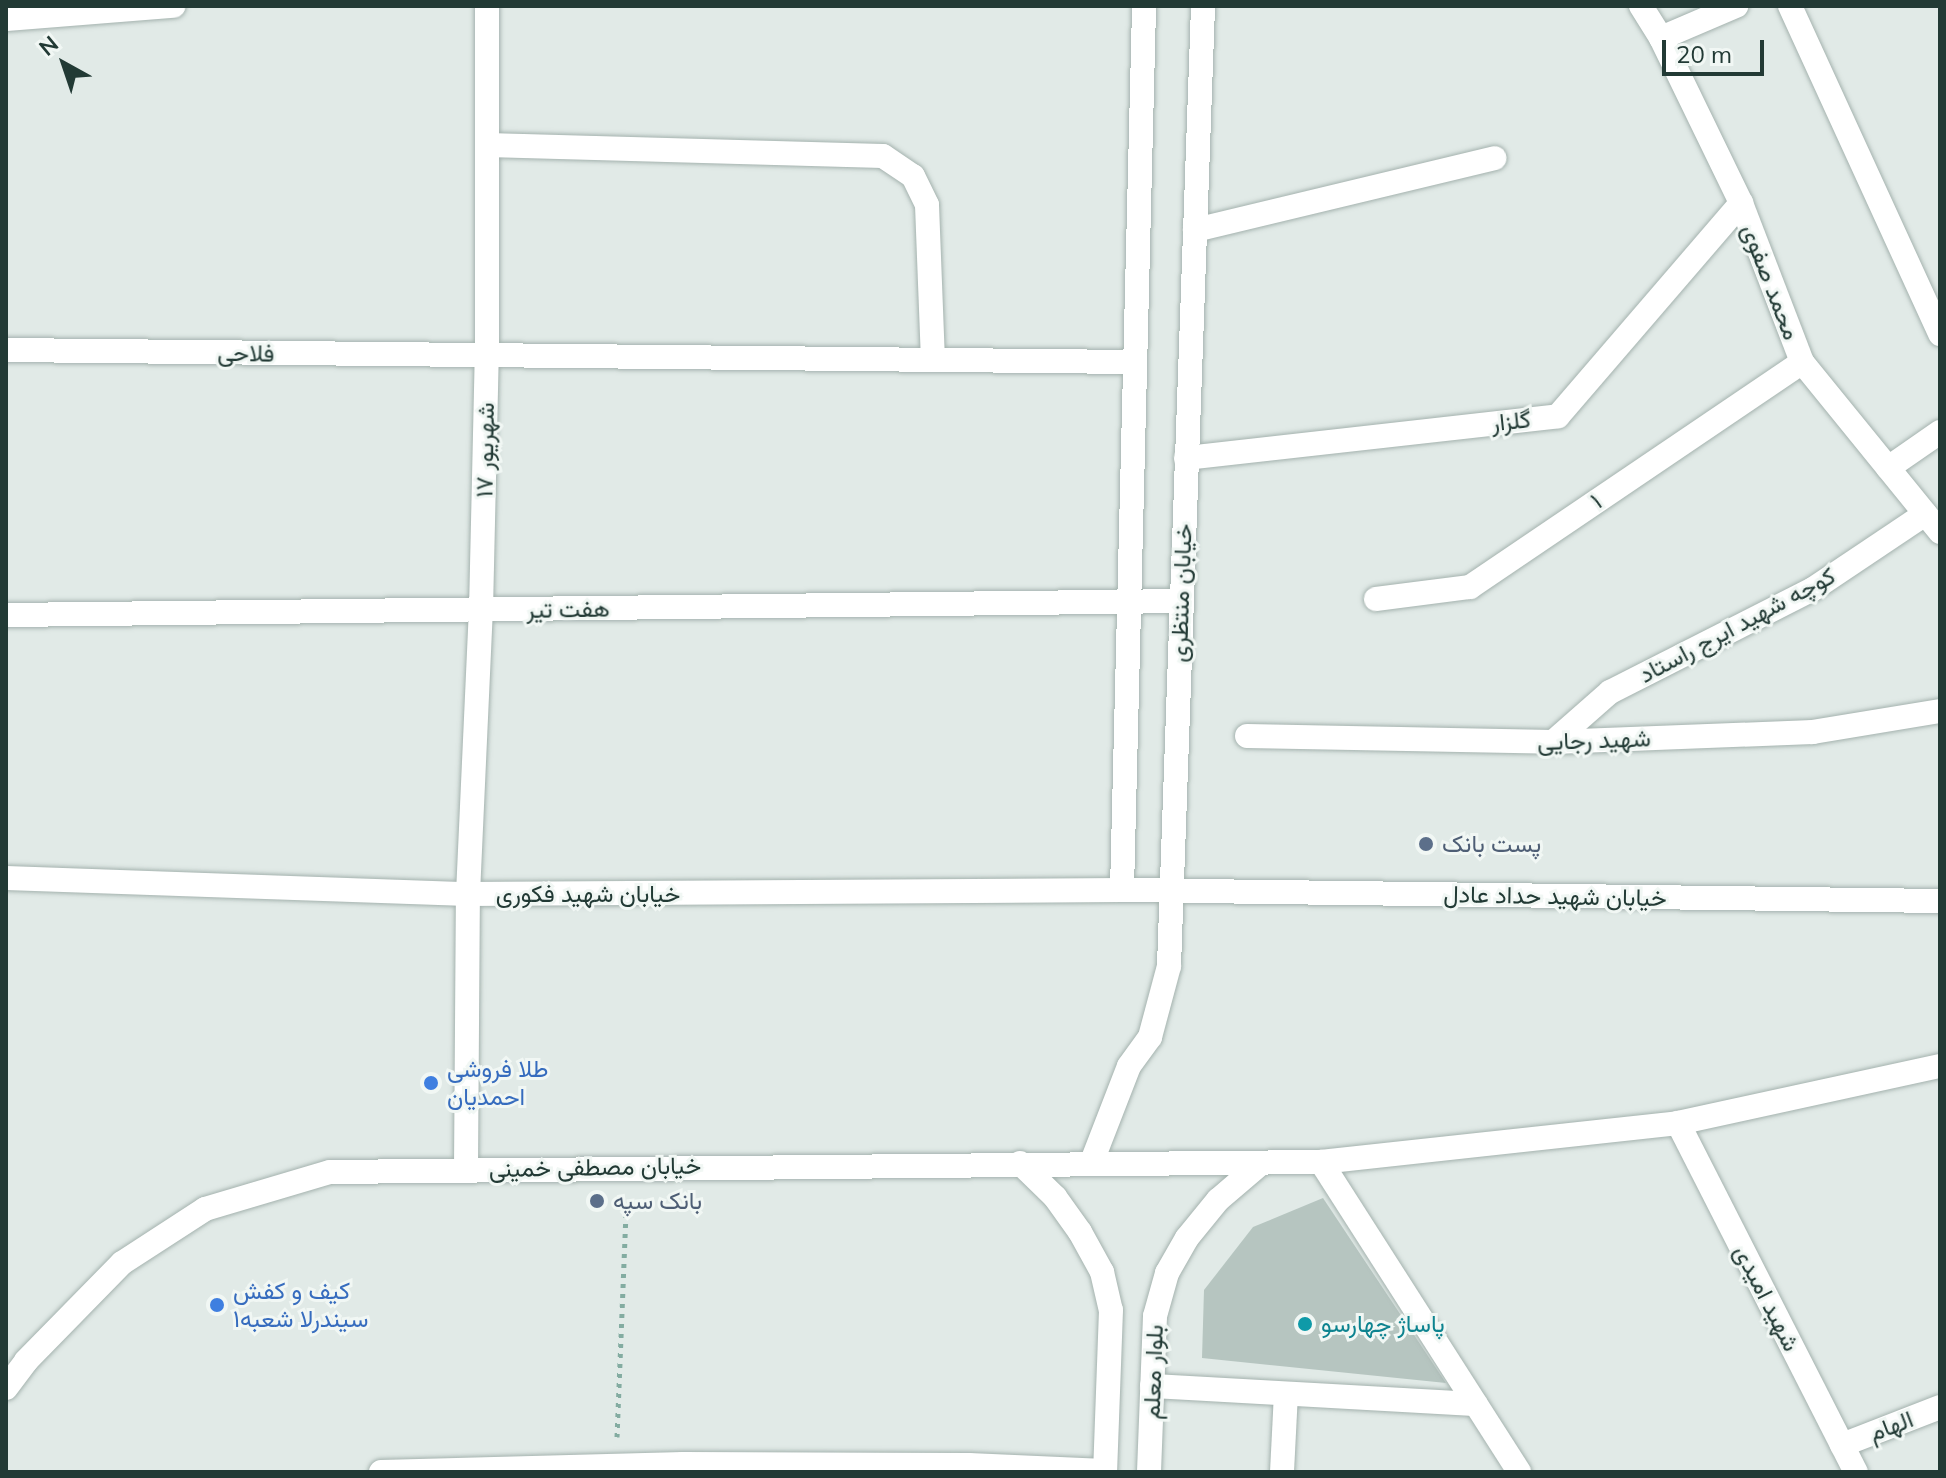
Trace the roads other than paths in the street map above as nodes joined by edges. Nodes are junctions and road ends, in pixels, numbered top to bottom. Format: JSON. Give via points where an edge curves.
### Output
{"nodes":[{"id":1,"x":173,"y":6,"type":"edge"},
{"id":2,"x":487,"y":6,"type":"edge"},
{"id":3,"x":1144,"y":6,"type":"edge"},
{"id":4,"x":1203,"y":6,"type":"edge"},
{"id":5,"x":1641,"y":6,"type":"edge"},
{"id":6,"x":1736,"y":6,"type":"edge"},
{"id":7,"x":1790,"y":6,"type":"edge"},
{"id":8,"x":6,"y":19,"type":"edge"},
{"id":9,"x":1661,"y":38,"type":"junction"},
{"id":10,"x":487,"y":145,"type":"junction"},
{"id":11,"x":1494,"y":158,"type":"dead end"},
{"id":12,"x":1741,"y":203,"type":"junction"},
{"id":13,"x":1195,"y":230,"type":"junction"},
{"id":14,"x":1940,"y":334,"type":"edge"},
{"id":15,"x":6,"y":350,"type":"edge"},
{"id":16,"x":487,"y":355,"type":"junction"},
{"id":17,"x":933,"y":359,"type":"junction"},
{"id":18,"x":1135,"y":362,"type":"junction"},
{"id":19,"x":1802,"y":362,"type":"junction"},
{"id":20,"x":1940,"y":432,"type":"edge"},
{"id":21,"x":1186,"y":458,"type":"junction"},
{"id":22,"x":1888,"y":468,"type":"junction"},
{"id":23,"x":1933,"y":523,"type":"edge"},
{"id":24,"x":1376,"y":599,"type":"dead end"},
{"id":25,"x":1181,"y":601,"type":"junction"},
{"id":26,"x":1129,"y":603,"type":"junction"},
{"id":27,"x":481,"y":610,"type":"junction"},
{"id":28,"x":6,"y":615,"type":"edge"},
{"id":29,"x":1940,"y":711,"type":"edge"},
{"id":30,"x":1247,"y":736,"type":"dead end"},
{"id":31,"x":1553,"y":742,"type":"junction"},
{"id":32,"x":6,"y":878,"type":"edge"},
{"id":33,"x":1122,"y":890,"type":"junction"},
{"id":34,"x":1170,"y":891,"type":"junction"},
{"id":35,"x":468,"y":894,"type":"junction"},
{"id":36,"x":1940,"y":901,"type":"edge"},
{"id":37,"x":1940,"y":1066,"type":"edge"},
{"id":38,"x":1678,"y":1123,"type":"junction"},
{"id":39,"x":1321,"y":1162,"type":"junction"},
{"id":40,"x":1020,"y":1163,"type":"junction"},
{"id":41,"x":1091,"y":1164,"type":"junction"},
{"id":42,"x":1259,"y":1165,"type":"junction"},
{"id":43,"x":466,"y":1168,"type":"junction"},
{"id":44,"x":1152,"y":1386,"type":"junction"},
{"id":45,"x":6,"y":1388,"type":"edge"},
{"id":46,"x":1286,"y":1394,"type":"junction"},
{"id":47,"x":1476,"y":1404,"type":"junction"},
{"id":48,"x":1940,"y":1407,"type":"edge"},
{"id":49,"x":1842,"y":1445,"type":"junction"},
{"id":50,"x":381,"y":1472,"type":"edge"},
{"id":51,"x":1105,"y":1472,"type":"edge"},
{"id":52,"x":1149,"y":1472,"type":"edge"},
{"id":53,"x":1282,"y":1472,"type":"edge"},
{"id":54,"x":1519,"y":1472,"type":"edge"},
{"id":55,"x":1856,"y":1472,"type":"edge"}],
"edges":[{"from":1,"to":8,"type":"street"},
{"from":2,"to":10,"type":"street","name":"۱۷ شهریور"},
{"from":3,"to":18,"type":"street"},
{"from":4,"to":13,"type":"street","name":"خیابان منتظری"},
{"from":5,"to":9,"type":"street","name":"محمد صفوی"},
{"from":6,"to":9,"type":"street"},
{"from":7,"to":14,"type":"street"},
{"from":9,"to":12,"type":"street","name":"محمد صفوی"},
{"from":10,"to":16,"type":"street","name":"۱۷ شهریور"},
{"from":10,"to":17,"type":"street","via":[[883,156],[913,176],[927,205]]},
{"from":11,"to":13,"type":"street"},
{"from":12,"to":19,"type":"street","name":"محمد صفوی"},
{"from":12,"to":21,"type":"street","name":"گلزار","via":[[1558,416]]},
{"from":13,"to":21,"type":"street","name":"خیابان منتظری"},
{"from":15,"to":16,"type":"street","name":"فلاحی"},
{"from":16,"to":17,"type":"street","name":"فلاحی"},
{"from":16,"to":27,"type":"street","name":"۱۷ شهریور"},
{"from":17,"to":18,"type":"street","name":"فلاحی"},
{"from":18,"to":26,"type":"street"},
{"from":19,"to":22,"type":"street","name":"محمد صفوی"},
{"from":19,"to":24,"type":"street","name":"۱","via":[[1470,587]]},
{"from":20,"to":22,"type":"street"},
{"from":21,"to":25,"type":"street","name":"خیابان منتظری"},
{"from":22,"to":23,"type":"street","name":"محمد صفوی"},
{"from":23,"to":31,"type":"street","name":"کوچه شهید ایرج راستاد","via":[[1610,692]]},
{"from":25,"to":26,"type":"street","name":"هفت تیر"},
{"from":25,"to":34,"type":"street","name":"خیابان منتظری"},
{"from":26,"to":27,"type":"street","name":"هفت تیر"},
{"from":26,"to":33,"type":"street"},
{"from":27,"to":28,"type":"street","name":"هفت تیر"},
{"from":27,"to":35,"type":"street","name":"۱۷ شهریور"},
{"from":29,"to":31,"type":"street","name":"شهید رجایی","via":[[1813,732]]},
{"from":30,"to":31,"type":"street","name":"شهید رجایی"},
{"from":32,"to":35,"type":"street","name":"خیابان شهید فکوری"},
{"from":33,"to":34,"type":"street","name":"خیابان شهید فکوری"},
{"from":33,"to":35,"type":"street","name":"خیابان شهید فکوری"},
{"from":34,"to":36,"type":"street","name":"خیابان شهید حداد عادل"},
{"from":34,"to":41,"type":"street","name":"خیابان منتظری","via":[[1169,966],[1150,1037],[1129,1066]]},
{"from":35,"to":43,"type":"street","name":"۱۷ شهریور"},
{"from":37,"to":38,"type":"street"},
{"from":38,"to":39,"type":"street"},
{"from":38,"to":49,"type":"street","name":"شهید امیدی"},
{"from":39,"to":42,"type":"street"},
{"from":39,"to":47,"type":"street"},
{"from":40,"to":41,"type":"street","name":"خیابان مصطفی خمینی"},
{"from":40,"to":43,"type":"street","name":"خیابان مصطفی خمینی"},
{"from":40,"to":51,"type":"street","name":"بلوار معلم","via":[[1055,1197],[1102,1272],[1111,1310]]},
{"from":41,"to":42,"type":"street","name":"خیابان مصطفی خمینی"},
{"from":42,"to":44,"type":"street","name":"بلوار معلم","via":[[1218,1200],[1167,1273],[1155,1316]]},
{"from":43,"to":45,"type":"street","name":"خیابان مصطفی خمینی","via":[[330,1172],[205,1209],[122,1263]]},
{"from":44,"to":46,"type":"street"},
{"from":44,"to":52,"type":"street","name":"بلوار معلم"},
{"from":46,"to":47,"type":"street"},
{"from":46,"to":53,"type":"street"},
{"from":47,"to":54,"type":"street"},
{"from":48,"to":49,"type":"street","name":"الهام"},
{"from":49,"to":55,"type":"street","name":"شهید امیدی"},
{"from":50,"to":51,"type":"street","via":[[969,1465]]}]}
